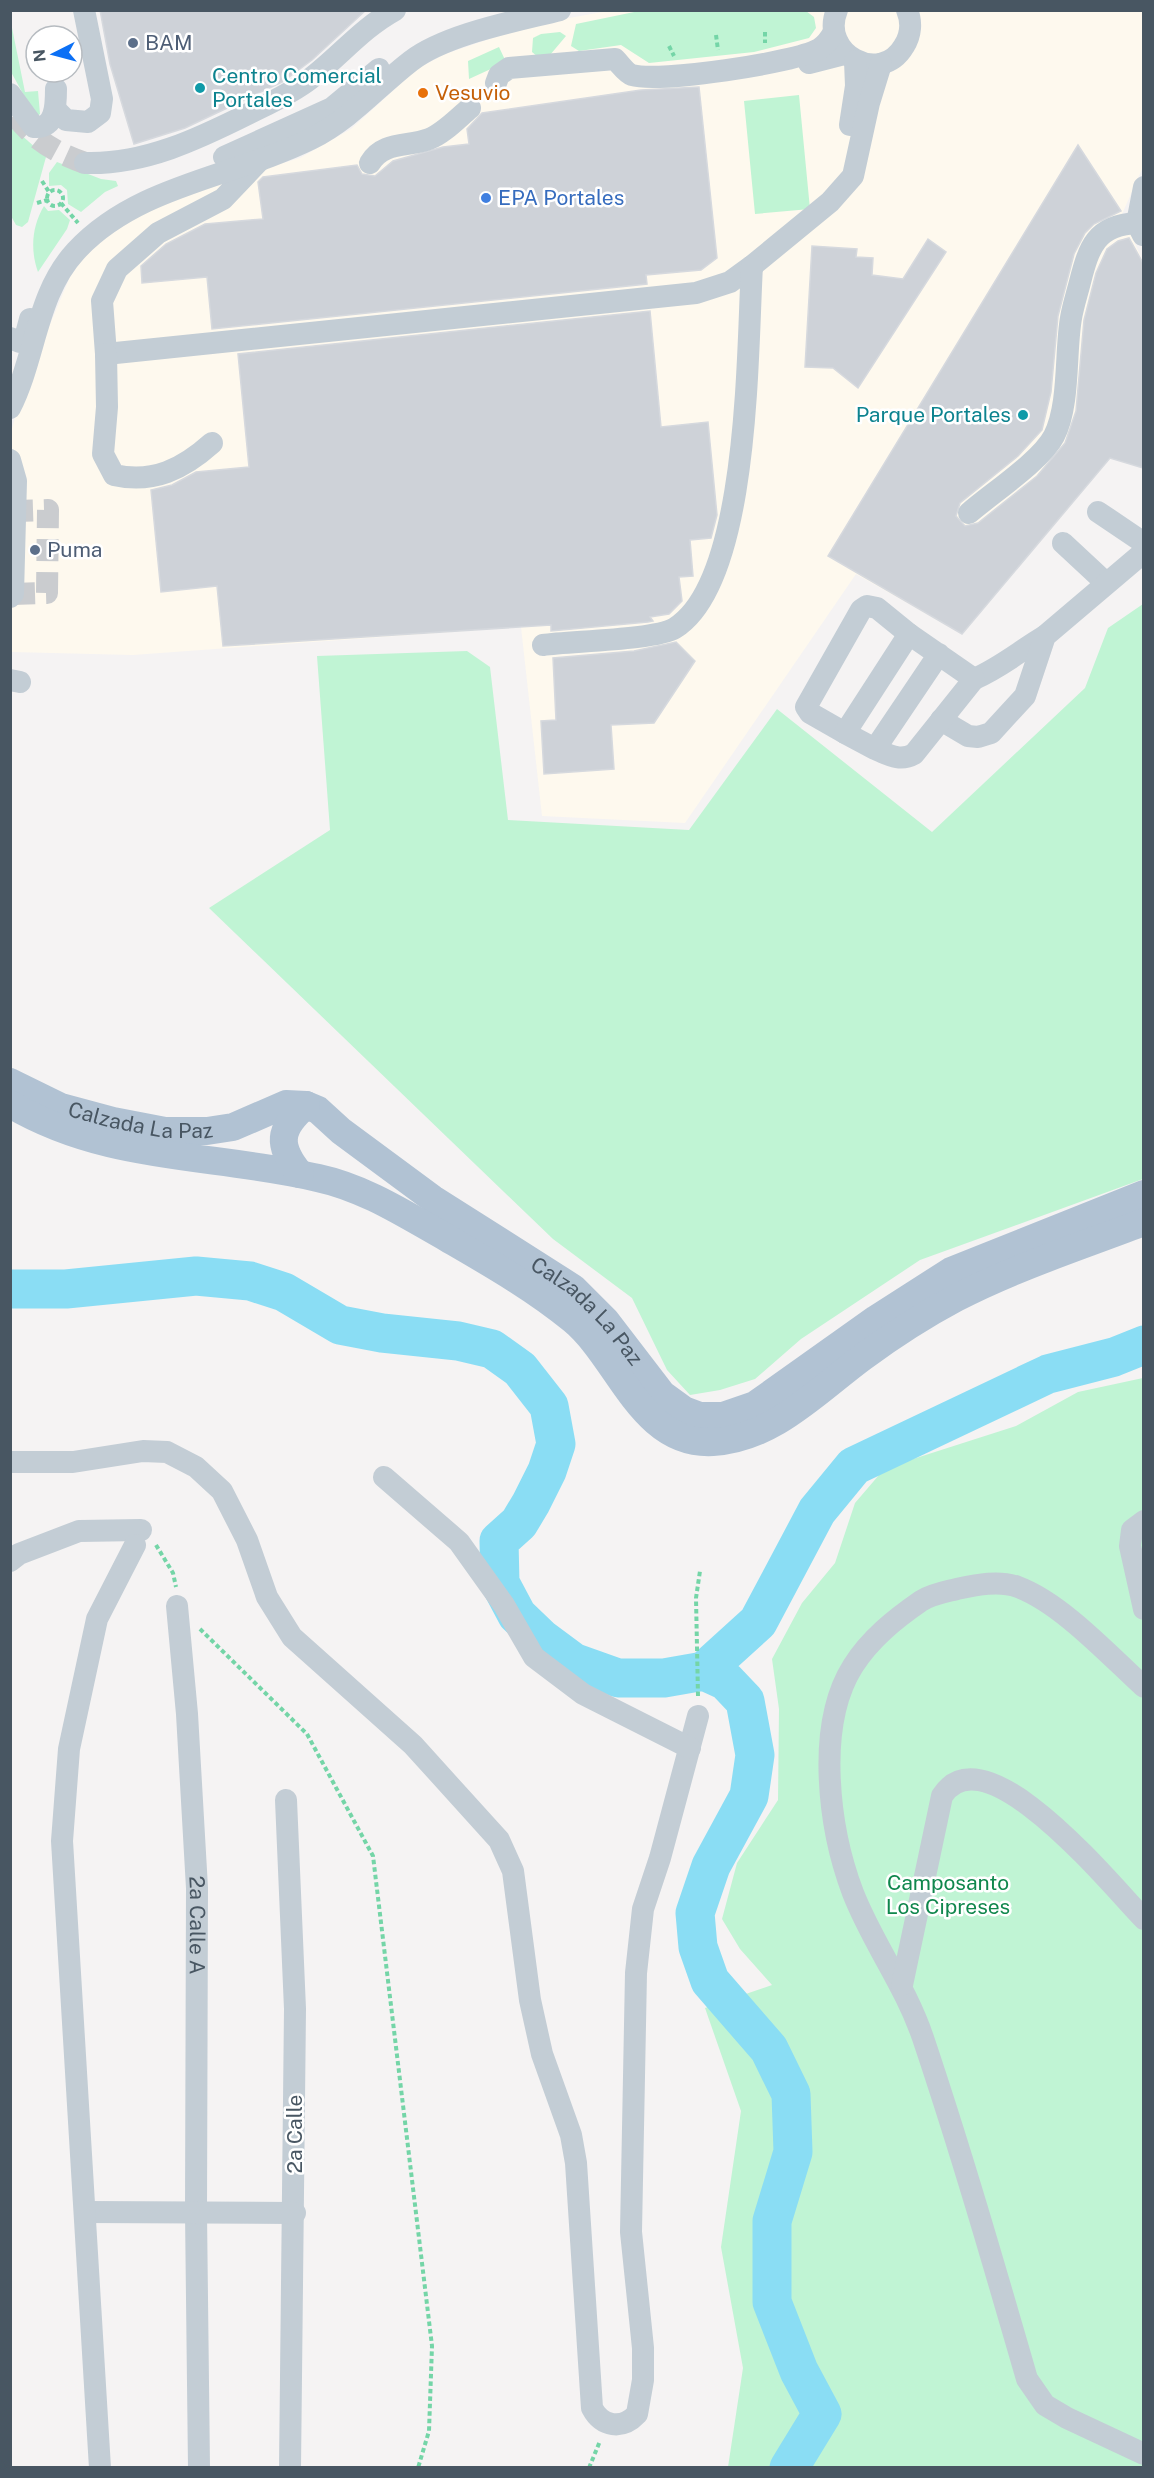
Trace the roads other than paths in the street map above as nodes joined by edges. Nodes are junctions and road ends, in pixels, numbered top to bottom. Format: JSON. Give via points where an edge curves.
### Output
{"nodes":[{"id":1,"x":84,"y":10,"type":"edge"},
{"id":2,"x":395,"y":10,"type":"edge"},
{"id":3,"x":514,"y":10,"type":"edge"},
{"id":4,"x":560,"y":10,"type":"edge"},
{"id":5,"x":907,"y":10,"type":"edge"},
{"id":6,"x":834,"y":18,"type":"edge"},
{"id":7,"x":850,"y":57,"type":"junction"},
{"id":8,"x":881,"y":64,"type":"junction"},
{"id":9,"x":654,"y":81,"type":"junction"},
{"id":10,"x":496,"y":83,"type":"dead end"},
{"id":11,"x":10,"y":94,"type":"edge"},
{"id":12,"x":470,"y":108,"type":"dead end"},
{"id":13,"x":261,"y":159,"type":"junction"},
{"id":14,"x":85,"y":163,"type":"tunnel mouth"},
{"id":15,"x":370,"y":163,"type":"dead end"},
{"id":16,"x":1143,"y":187,"type":"edge"},
{"id":17,"x":830,"y":202,"type":"junction"},
{"id":18,"x":1140,"y":230,"type":"edge"},
{"id":19,"x":752,"y":266,"type":"junction"},
{"id":20,"x":10,"y":338,"type":"edge"},
{"id":21,"x":106,"y":354,"type":"junction"},
{"id":22,"x":10,"y":408,"type":"edge"},
{"id":23,"x":212,"y":443,"type":"dead end"},
{"id":24,"x":10,"y":460,"type":"edge"},
{"id":25,"x":1098,"y":512,"type":"dead end"},
{"id":26,"x":969,"y":513,"type":"dead end"},
{"id":27,"x":1063,"y":543,"type":"dead end"},
{"id":28,"x":1143,"y":543,"type":"edge"},
{"id":29,"x":1143,"y":552,"type":"edge"},
{"id":30,"x":1106,"y":583,"type":"junction"},
{"id":31,"x":10,"y":597,"type":"edge"},
{"id":32,"x":909,"y":634,"type":"junction"},
{"id":33,"x":1045,"y":636,"type":"junction"},
{"id":34,"x":543,"y":645,"type":"dead end"},
{"id":35,"x":939,"y":654,"type":"junction"},
{"id":36,"x":997,"y":670,"type":"junction"},
{"id":37,"x":974,"y":679,"type":"junction"},
{"id":38,"x":1025,"y":696,"type":"junction"},
{"id":39,"x":941,"y":720,"type":"junction"},
{"id":40,"x":845,"y":733,"type":"junction"},
{"id":41,"x":875,"y":749,"type":"junction"},
{"id":42,"x":10,"y":1082,"type":"edge"},
{"id":43,"x":10,"y":1104,"type":"edge"},
{"id":44,"x":306,"y":1105,"type":"junction"},
{"id":45,"x":300,"y":1174,"type":"junction"},
{"id":46,"x":1143,"y":1194,"type":"edge"},
{"id":47,"x":1143,"y":1222,"type":"edge"},
{"id":48,"x":10,"y":1462,"type":"edge"},
{"id":49,"x":384,"y":1477,"type":"dead end"},
{"id":50,"x":1143,"y":1521,"type":"edge"},
{"id":51,"x":10,"y":1561,"type":"edge"},
{"id":52,"x":177,"y":1606,"type":"road end"},
{"id":53,"x":1143,"y":1609,"type":"edge"},
{"id":54,"x":1143,"y":1687,"type":"edge"},
{"id":55,"x":698,"y":1716,"type":"road end"},
{"id":56,"x":690,"y":1749,"type":"junction"},
{"id":57,"x":286,"y":1800,"type":"dead end"},
{"id":58,"x":1143,"y":1919,"type":"edge"},
{"id":59,"x":902,"y":1985,"type":"junction"},
{"id":60,"x":85,"y":2212,"type":"junction"},
{"id":61,"x":196,"y":2212,"type":"junction"},
{"id":62,"x":295,"y":2213,"type":"junction"},
{"id":63,"x":1143,"y":2454,"type":"edge"},
{"id":64,"x":100,"y":2468,"type":"edge"},
{"id":65,"x":199,"y":2468,"type":"edge"},
{"id":66,"x":290,"y":2468,"type":"edge"}],
"edges":[{"from":1,"to":11,"type":"street","via":[[102,99],[100,112],[88,122],[72,122],[56,100],[45,127],[34,127]]},
{"from":2,"to":14,"type":"street","via":[[308,81],[222,127],[134,159]]},
{"from":3,"to":20,"type":"street","via":[[408,47],[318,116],[111,207],[66,248],[42,291],[26,334],[20,342]]},
{"from":4,"to":13,"type":"street","via":[[444,44],[412,60],[341,123]]},
{"from":5,"to":8,"type":"street","via":[[908,40],[892,59]]},
{"from":6,"to":7,"type":"street"},
{"from":6,"to":9,"type":"street","via":[[828,42],[818,50],[798,57]]},
{"from":7,"to":8,"type":"street"},
{"from":7,"to":9,"type":"street"},
{"from":7,"to":17,"type":"street","via":[[855,86],[849,136]]},
{"from":8,"to":17,"type":"street","via":[[853,176]]},
{"from":9,"to":10,"type":"street","via":[[630,75],[615,59],[509,68]]},
{"from":12,"to":15,"type":"street","via":[[429,139],[395,145],[375,155]]},
{"from":13,"to":21,"type":"street","via":[[223,199],[158,233],[117,269],[102,300]]},
{"from":13,"to":22,"type":"street","via":[[144,202],[96,230],[74,253],[49,292]]},
{"from":16,"to":18,"type":"street"},
{"from":17,"to":19,"type":"street"},
{"from":18,"to":26,"type":"street","via":[[1120,224],[1104,231],[1089,250],[1071,317],[1055,433],[1047,448]]},
{"from":19,"to":21,"type":"street","via":[[730,282],[696,293]]},
{"from":19,"to":34,"type":"street","via":[[740,460],[721,559],[695,609],[674,629]]},
{"from":21,"to":23,"type":"street","via":[[103,454],[114,475],[136,480],[171,471]]},
{"from":24,"to":31,"type":"street","via":[[16,481]]},
{"from":25,"to":28,"type":"street"},
{"from":27,"to":30,"type":"street"},
{"from":29,"to":30,"type":"street"},
{"from":30,"to":33,"type":"street"},
{"from":32,"to":35,"type":"street"},
{"from":32,"to":40,"type":"street"},
{"from":32,"to":40,"type":"street","via":[[877,608],[867,606],[861,610],[806,706],[810,713]]},
{"from":33,"to":36,"type":"street"},
{"from":33,"to":38,"type":"street"},
{"from":35,"to":37,"type":"street"},
{"from":35,"to":41,"type":"street"},
{"from":36,"to":37,"type":"street"},
{"from":36,"to":38,"type":"street"},
{"from":37,"to":39,"type":"street"},
{"from":38,"to":39,"type":"street","via":[[991,733],[978,737],[968,736]]},
{"from":39,"to":41,"type":"street","via":[[906,759]]},
{"from":40,"to":41,"type":"street"},
{"from":42,"to":44,"type":"main road","name":"Calzada La Paz","via":[[61,1107],[165,1131],[233,1127],[286,1104]]},
{"from":43,"to":45,"type":"main road","name":"Calzada La Paz","via":[[54,1127],[99,1143]]},
{"from":44,"to":45,"type":"main road","via":[[287,1126],[283,1139],[284,1151]]},
{"from":44,"to":46,"type":"main road","name":"Calzada La Paz","via":[[318,1110],[433,1199],[573,1287],[606,1321],[662,1394],[684,1410],[707,1416],[734,1413],[755,1405],[951,1270]]},
{"from":45,"to":47,"type":"main road","name":"Calzada La Paz","via":[[365,1193],[497,1267],[584,1329],[650,1418],[678,1436],[703,1442],[734,1440],[776,1423],[897,1333],[957,1297]]},
{"from":48,"to":56,"type":"street","via":[[73,1462],[143,1451],[167,1452],[196,1467],[222,1491],[247,1540],[267,1597],[292,1636],[412,1745],[500,1840],[513,1871],[530,2000],[542,2054],[571,2135],[592,2408],[608,2424],[631,2420],[640,2406],[643,2348],[631,2232],[636,1973],[643,1909]]},
{"from":49,"to":56,"type":"street","via":[[459,1542],[534,1656],[583,1694]]},
{"from":50,"to":53,"type":"street","via":[[1132,1530],[1130,1546]]},
{"from":51,"to":60,"type":"street","via":[[79,1531],[138,1538],[97,1619],[67,1772],[62,1841]]},
{"from":52,"to":61,"type":"street","name":"2a Calle A","via":[[196,1888]]},
{"from":54,"to":59,"type":"street","via":[[1068,1617],[1017,1586],[980,1584],[928,1596],[890,1622],[852,1667],[835,1713],[829,1754],[834,1832],[853,1893],[876,1943]]},
{"from":55,"to":56,"type":"street"},
{"from":57,"to":62,"type":"street","name":"2a Calle","via":[[295,2009]]},
{"from":58,"to":59,"type":"street","via":[[1053,1823],[1022,1798],[992,1784],[964,1780],[949,1784],[942,1796]]},
{"from":59,"to":63,"type":"street","via":[[976,2198],[1027,2379],[1045,2404]]},
{"from":60,"to":61,"type":"street"},
{"from":60,"to":64,"type":"street"},
{"from":61,"to":62,"type":"street"},
{"from":61,"to":65,"type":"street","name":"2a Calle A"},
{"from":62,"to":66,"type":"street","name":"2a Calle"}]}
